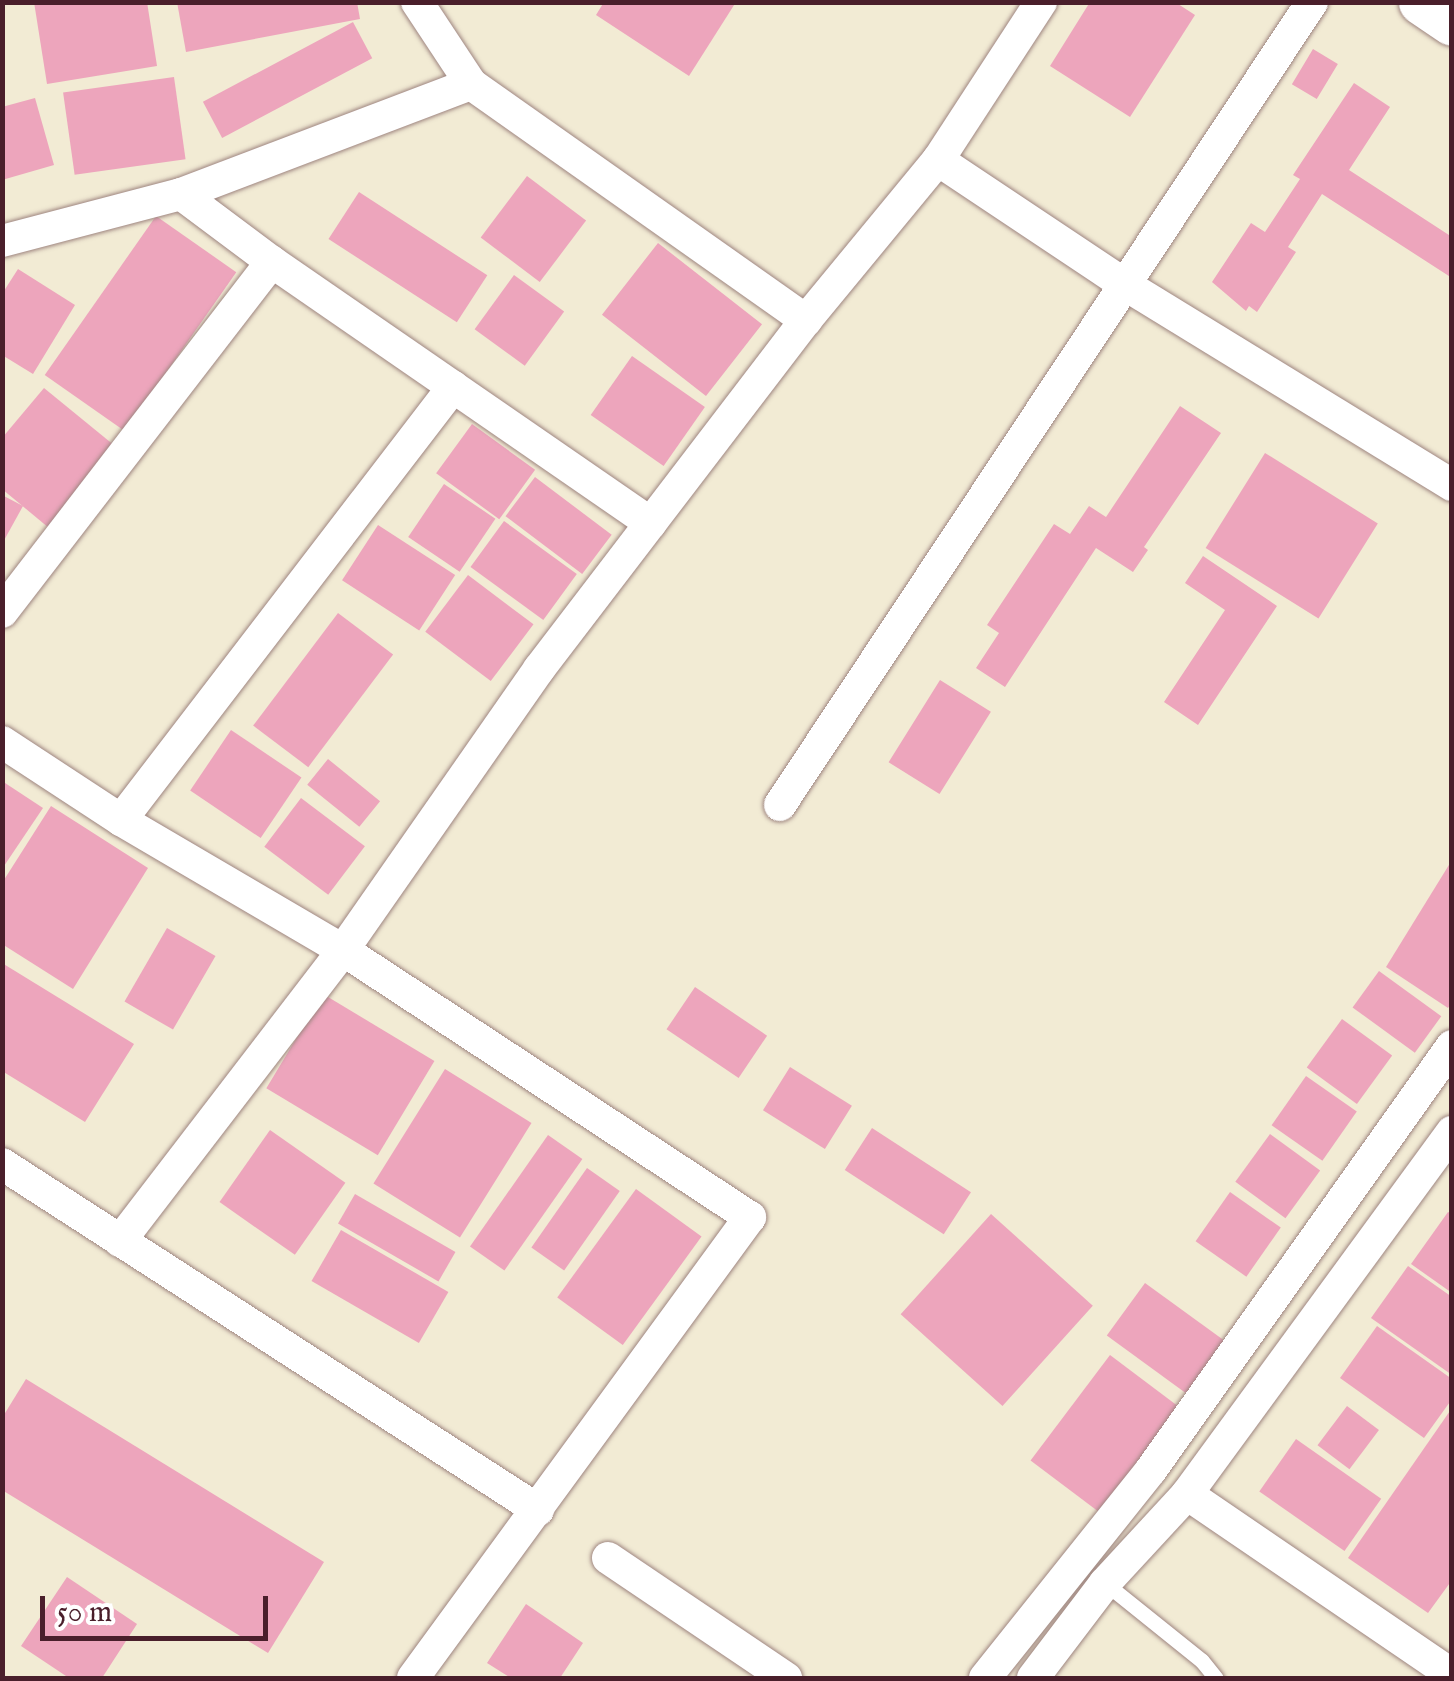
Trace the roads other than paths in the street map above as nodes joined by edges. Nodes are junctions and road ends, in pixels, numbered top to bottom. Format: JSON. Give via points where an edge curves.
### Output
{"nodes":[{"id":1,"x":418,"y":2,"type":"edge"},
{"id":2,"x":1041,"y":2,"type":"edge"},
{"id":3,"x":1312,"y":2,"type":"edge"},
{"id":4,"x":1420,"y":2,"type":"edge"},
{"id":5,"x":1452,"y":23,"type":"edge"},
{"id":6,"x":470,"y":84,"type":"junction"},
{"id":7,"x":938,"y":160,"type":"junction"},
{"id":8,"x":181,"y":194,"type":"junction"},
{"id":9,"x":2,"y":242,"type":"edge"},
{"id":10,"x":272,"y":262,"type":"junction"},
{"id":11,"x":1124,"y":284,"type":"junction"},
{"id":12,"x":806,"y":320,"type":"junction"},
{"id":13,"x":453,"y":388,"type":"junction"},
{"id":14,"x":1452,"y":485,"type":"edge"},
{"id":15,"x":651,"y":523,"type":"junction"},
{"id":16,"x":2,"y":612,"type":"edge"},
{"id":17,"x":2,"y":742,"type":"edge"},
{"id":18,"x":780,"y":805,"type":"dead end"},
{"id":19,"x":121,"y":820,"type":"junction"},
{"id":20,"x":343,"y":950,"type":"junction"},
{"id":21,"x":1452,"y":1046,"type":"edge"},
{"id":22,"x":1452,"y":1132,"type":"edge"},
{"id":23,"x":2,"y":1164,"type":"edge"},
{"id":24,"x":120,"y":1241,"type":"junction"},
{"id":25,"x":1187,"y":1494,"type":"junction"},
{"id":26,"x":538,"y":1510,"type":"junction"},
{"id":27,"x":608,"y":1558,"type":"dead end"},
{"id":28,"x":1105,"y":1583,"type":"junction"},
{"id":29,"x":1447,"y":1662,"type":"edge"},
{"id":30,"x":413,"y":1678,"type":"edge"},
{"id":31,"x":786,"y":1678,"type":"edge"},
{"id":32,"x":984,"y":1678,"type":"edge"},
{"id":33,"x":1033,"y":1678,"type":"edge"},
{"id":34,"x":1216,"y":1678,"type":"edge"}],
"edges":[{"from":1,"to":6,"type":"street"},
{"from":2,"to":7,"type":"street"},
{"from":3,"to":11,"type":"street"},
{"from":4,"to":5,"type":"street"},
{"from":6,"to":8,"type":"street"},
{"from":6,"to":12,"type":"street"},
{"from":7,"to":11,"type":"street"},
{"from":7,"to":12,"type":"street"},
{"from":8,"to":9,"type":"street"},
{"from":8,"to":10,"type":"street"},
{"from":10,"to":13,"type":"street"},
{"from":10,"to":16,"type":"street"},
{"from":11,"to":14,"type":"street"},
{"from":11,"to":18,"type":"street"},
{"from":12,"to":15,"type":"street"},
{"from":13,"to":15,"type":"street"},
{"from":13,"to":19,"type":"street"},
{"from":15,"to":20,"type":"street","via":[[539,669]]},
{"from":17,"to":19,"type":"street"},
{"from":19,"to":20,"type":"street"},
{"from":20,"to":24,"type":"street"},
{"from":20,"to":26,"type":"street","via":[[750,1217]]},
{"from":21,"to":32,"type":"street","via":[[1151,1470]]},
{"from":22,"to":25,"type":"street"},
{"from":23,"to":24,"type":"street"},
{"from":24,"to":26,"type":"street"},
{"from":25,"to":28,"type":"street"},
{"from":25,"to":29,"type":"street"},
{"from":26,"to":30,"type":"street"},
{"from":27,"to":31,"type":"street"},
{"from":28,"to":33,"type":"street"},
{"from":28,"to":34,"type":"lane"}]}
